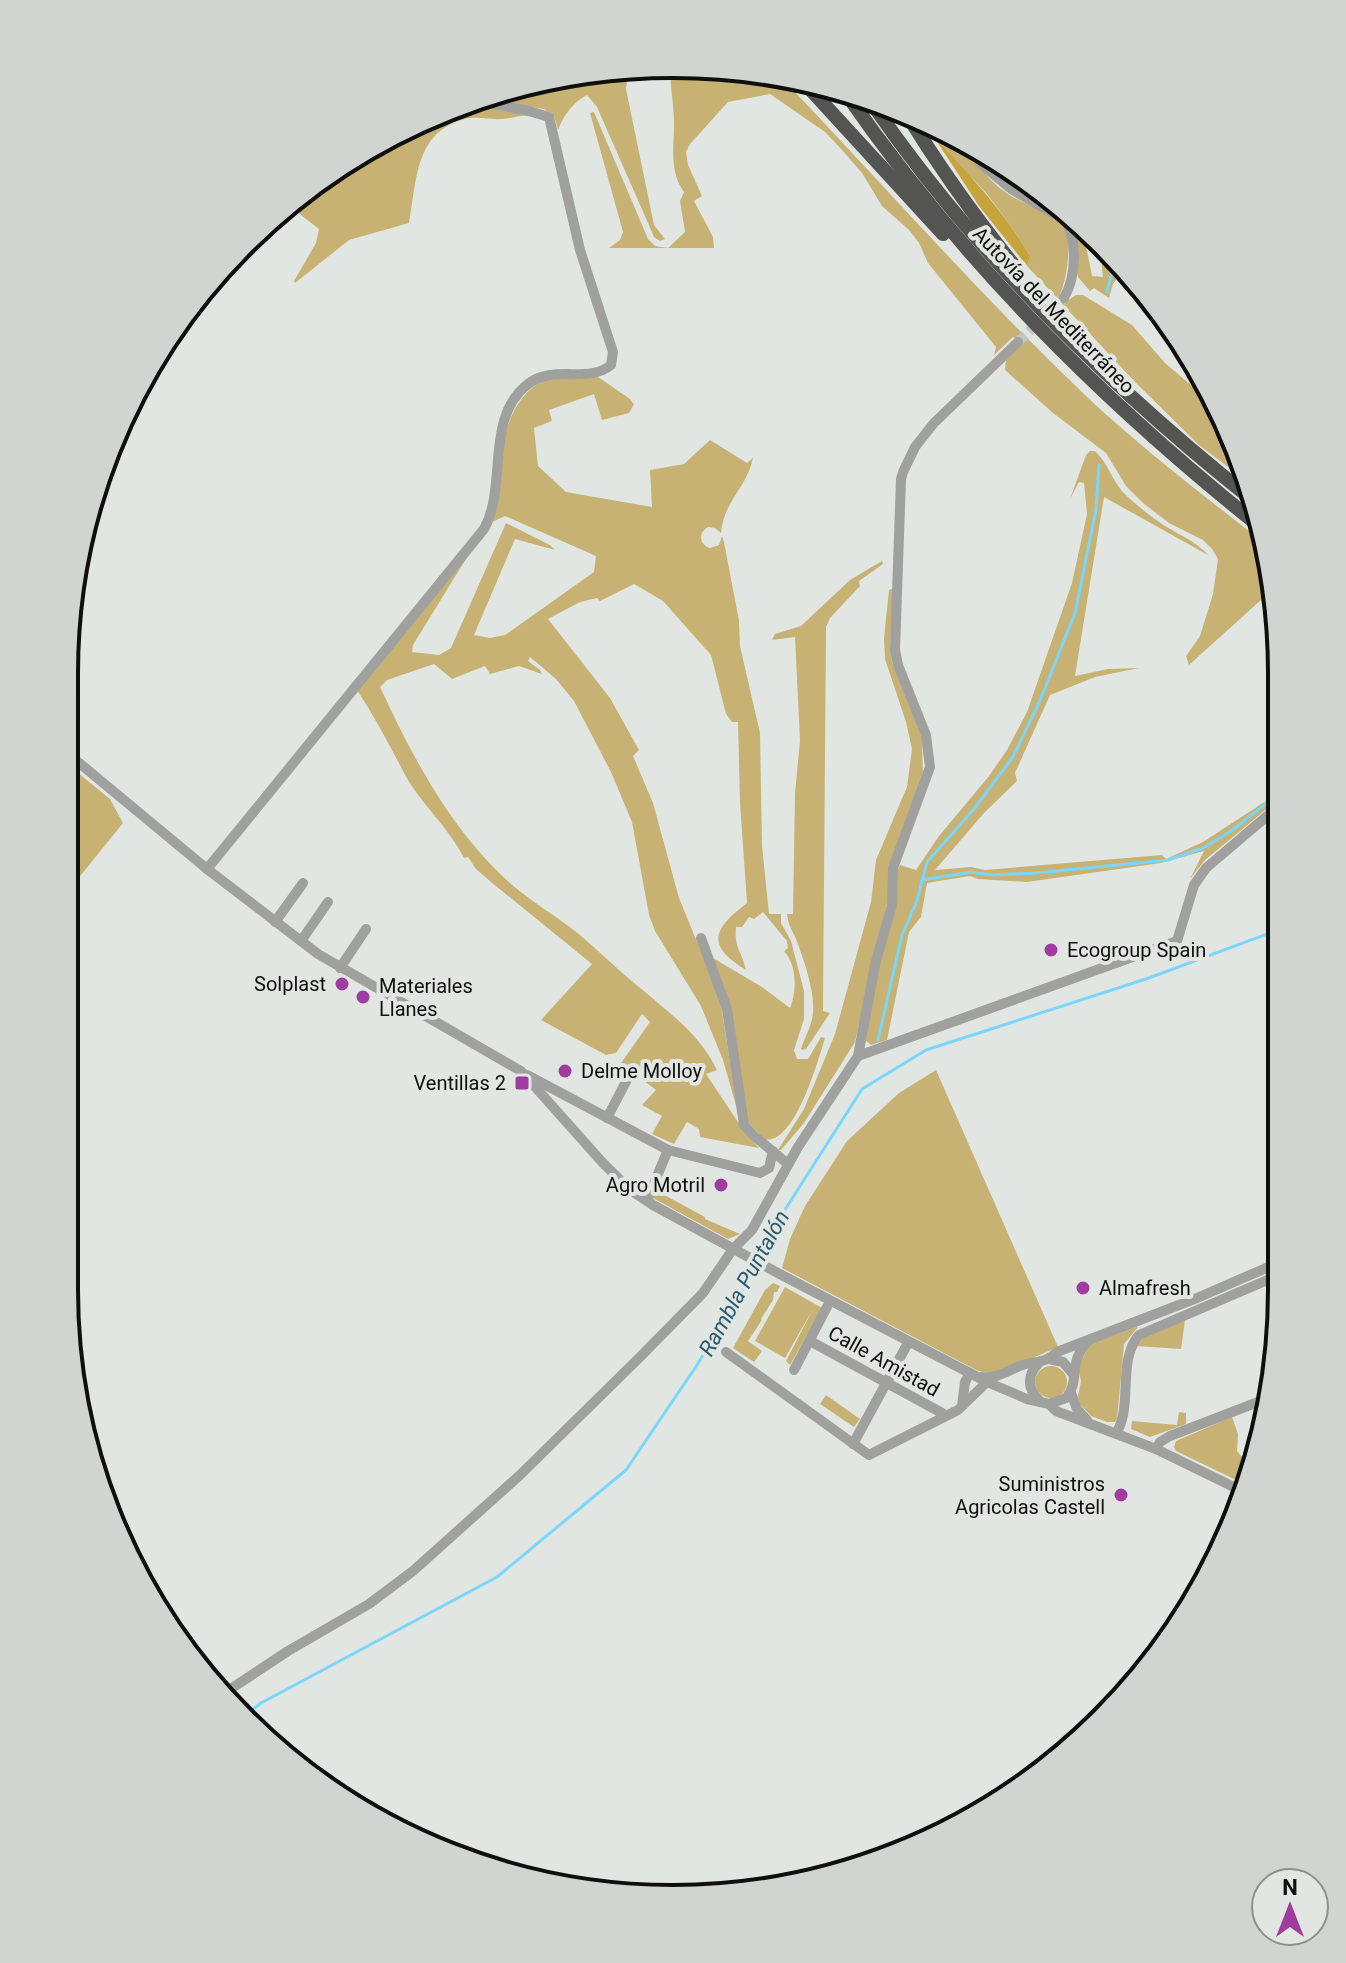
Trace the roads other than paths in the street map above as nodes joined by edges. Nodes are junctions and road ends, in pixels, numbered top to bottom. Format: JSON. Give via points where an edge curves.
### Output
{"nodes":[{"id":1,"x":816,"y":95,"type":"edge"},
{"id":2,"x":498,"y":105,"type":"edge"},
{"id":3,"x":856,"y":107,"type":"edge"},
{"id":4,"x":883,"y":117,"type":"edge"},
{"id":5,"x":916,"y":130,"type":"edge"},
{"id":6,"x":983,"y":166,"type":"edge"},
{"id":7,"x":1042,"y":207,"type":"edge"},
{"id":8,"x":1068,"y":228,"type":"edge"},
{"id":9,"x":980,"y":266,"type":"junction"},
{"id":10,"x":1064,"y":298,"type":"tunnel mouth"},
{"id":11,"x":1057,"y":326,"type":"junction"},
{"id":12,"x":1018,"y":342,"type":"tunnel mouth"},
{"id":13,"x":1238,"y":488,"type":"edge"},
{"id":14,"x":1247,"y":517,"type":"edge"},
{"id":15,"x":78,"y":762,"type":"edge"},
{"id":16,"x":1268,"y":815,"type":"edge"},
{"id":17,"x":207,"y":869,"type":"junction"},
{"id":18,"x":303,"y":883,"type":"dead end"},
{"id":19,"x":328,"y":902,"type":"dead end"},
{"id":20,"x":275,"y":922,"type":"junction"},
{"id":21,"x":366,"y":929,"type":"dead end"},
{"id":22,"x":701,"y":938,"type":"dead end"},
{"id":23,"x":301,"y":941,"type":"junction"},
{"id":24,"x":340,"y":968,"type":"junction"},
{"id":25,"x":858,"y":1056,"type":"junction"},
{"id":26,"x":521,"y":1071,"type":"junction"},
{"id":27,"x":630,"y":1074,"type":"dead end"},
{"id":28,"x":607,"y":1118,"type":"junction"},
{"id":29,"x":668,"y":1150,"type":"junction"},
{"id":30,"x":773,"y":1151,"type":"junction"},
{"id":31,"x":788,"y":1164,"type":"junction"},
{"id":32,"x":647,"y":1200,"type":"junction"},
{"id":33,"x":736,"y":1251,"type":"junction"},
{"id":34,"x":1268,"y":1267,"type":"edge"},
{"id":35,"x":1268,"y":1279,"type":"edge"},
{"id":36,"x":827,"y":1307,"type":"dead end"},
{"id":37,"x":1145,"y":1325,"type":"junction"},
{"id":38,"x":810,"y":1341,"type":"junction"},
{"id":39,"x":1088,"y":1341,"type":"junction"},
{"id":40,"x":908,"y":1343,"type":"junction"},
{"id":41,"x":726,"y":1352,"type":"dead end"},
{"id":42,"x":1049,"y":1359,"type":"junction"},
{"id":43,"x":1038,"y":1364,"type":"junction"},
{"id":44,"x":794,"y":1370,"type":"dead end"},
{"id":45,"x":1073,"y":1374,"type":"junction"},
{"id":46,"x":979,"y":1377,"type":"junction"},
{"id":47,"x":886,"y":1383,"type":"junction"},
{"id":48,"x":1071,"y":1393,"type":"junction"},
{"id":49,"x":1044,"y":1402,"type":"junction"},
{"id":50,"x":1258,"y":1402,"type":"edge"},
{"id":51,"x":960,"y":1408,"type":"junction"},
{"id":52,"x":942,"y":1413,"type":"dead end"},
{"id":53,"x":1089,"y":1421,"type":"junction"},
{"id":54,"x":1117,"y":1432,"type":"junction"},
{"id":55,"x":853,"y":1444,"type":"junction"},
{"id":56,"x":1156,"y":1449,"type":"junction"},
{"id":57,"x":1234,"y":1486,"type":"edge"},
{"id":58,"x":232,"y":1688,"type":"edge"}],
"edges":[{"from":1,"to":9,"type":"highway","via":[[950,241]]},
{"from":2,"to":17,"type":"street","via":[[549,117],[580,250],[613,352],[611,365],[599,372],[548,374],[516,396],[496,460],[494,505],[484,529]]},
{"from":3,"to":9,"type":"highway","name":"Autovía del Mediterráneo"},
{"from":4,"to":11,"type":"highway","name":"Autovía del Mediterráneo","via":[[977,237]]},
{"from":5,"to":11,"type":"highway","via":[[987,232],[1047,304]]},
{"from":6,"to":7,"type":"street"},
{"from":8,"to":10,"type":"street","via":[[1073,268]]},
{"from":9,"to":14,"type":"highway","name":"Autovía del Mediterráneo","via":[[1111,400]]},
{"from":11,"to":13,"type":"highway","name":"Autovía del Mediterráneo","via":[[1142,408]]},
{"from":12,"to":25,"type":"street","via":[[934,423],[915,447],[901,479],[895,650],[926,735],[930,767],[893,868],[892,905]]},
{"from":15,"to":17,"type":"street"},
{"from":16,"to":25,"type":"street","via":[[1206,868],[1194,885],[1177,941]]},
{"from":17,"to":20,"type":"street"},
{"from":18,"to":20,"type":"street"},
{"from":19,"to":23,"type":"street"},
{"from":20,"to":23,"type":"street"},
{"from":21,"to":24,"type":"street"},
{"from":22,"to":30,"type":"street","via":[[727,1009],[744,1125]]},
{"from":23,"to":24,"type":"street"},
{"from":24,"to":26,"type":"street"},
{"from":25,"to":31,"type":"street"},
{"from":26,"to":28,"type":"street"},
{"from":26,"to":32,"type":"street","via":[[602,1162]]},
{"from":27,"to":28,"type":"street"},
{"from":28,"to":29,"type":"street"},
{"from":29,"to":30,"type":"street","via":[[760,1173],[769,1168]]},
{"from":29,"to":32,"type":"street"},
{"from":30,"to":31,"type":"street"},
{"from":31,"to":33,"type":"street"},
{"from":32,"to":33,"type":"street"},
{"from":33,"to":40,"type":"street"},
{"from":33,"to":58,"type":"street","via":[[650,1347],[413,1571]]},
{"from":34,"to":37,"type":"street"},
{"from":35,"to":37,"type":"street"},
{"from":36,"to":38,"type":"street"},
{"from":37,"to":39,"type":"street"},
{"from":37,"to":54,"type":"street","via":[[1129,1352],[1123,1420]]},
{"from":38,"to":44,"type":"street"},
{"from":38,"to":47,"type":"street","name":"Calle Amistad"},
{"from":39,"to":42,"type":"street"},
{"from":39,"to":45,"type":"street"},
{"from":40,"to":46,"type":"street"},
{"from":40,"to":47,"type":"street"},
{"from":41,"to":55,"type":"street"},
{"from":42,"to":43,"type":"street"},
{"from":42,"to":45,"type":"street","via":[[1063,1362]]},
{"from":43,"to":46,"type":"street","via":[[999,1377]]},
{"from":43,"to":49,"type":"street","via":[[1030,1389]]},
{"from":45,"to":48,"type":"street"},
{"from":46,"to":49,"type":"street"},
{"from":46,"to":51,"type":"street"},
{"from":46,"to":51,"type":"street","via":[[965,1382]]},
{"from":47,"to":52,"type":"street","name":"Calle Amistad"},
{"from":47,"to":55,"type":"street"},
{"from":48,"to":49,"type":"street","via":[[1061,1402]]},
{"from":48,"to":53,"type":"street"},
{"from":49,"to":53,"type":"street"},
{"from":50,"to":56,"type":"street","via":[[1170,1436]]},
{"from":51,"to":55,"type":"street","via":[[869,1455]]},
{"from":53,"to":54,"type":"street"},
{"from":54,"to":56,"type":"street"},
{"from":56,"to":57,"type":"street"}]}
